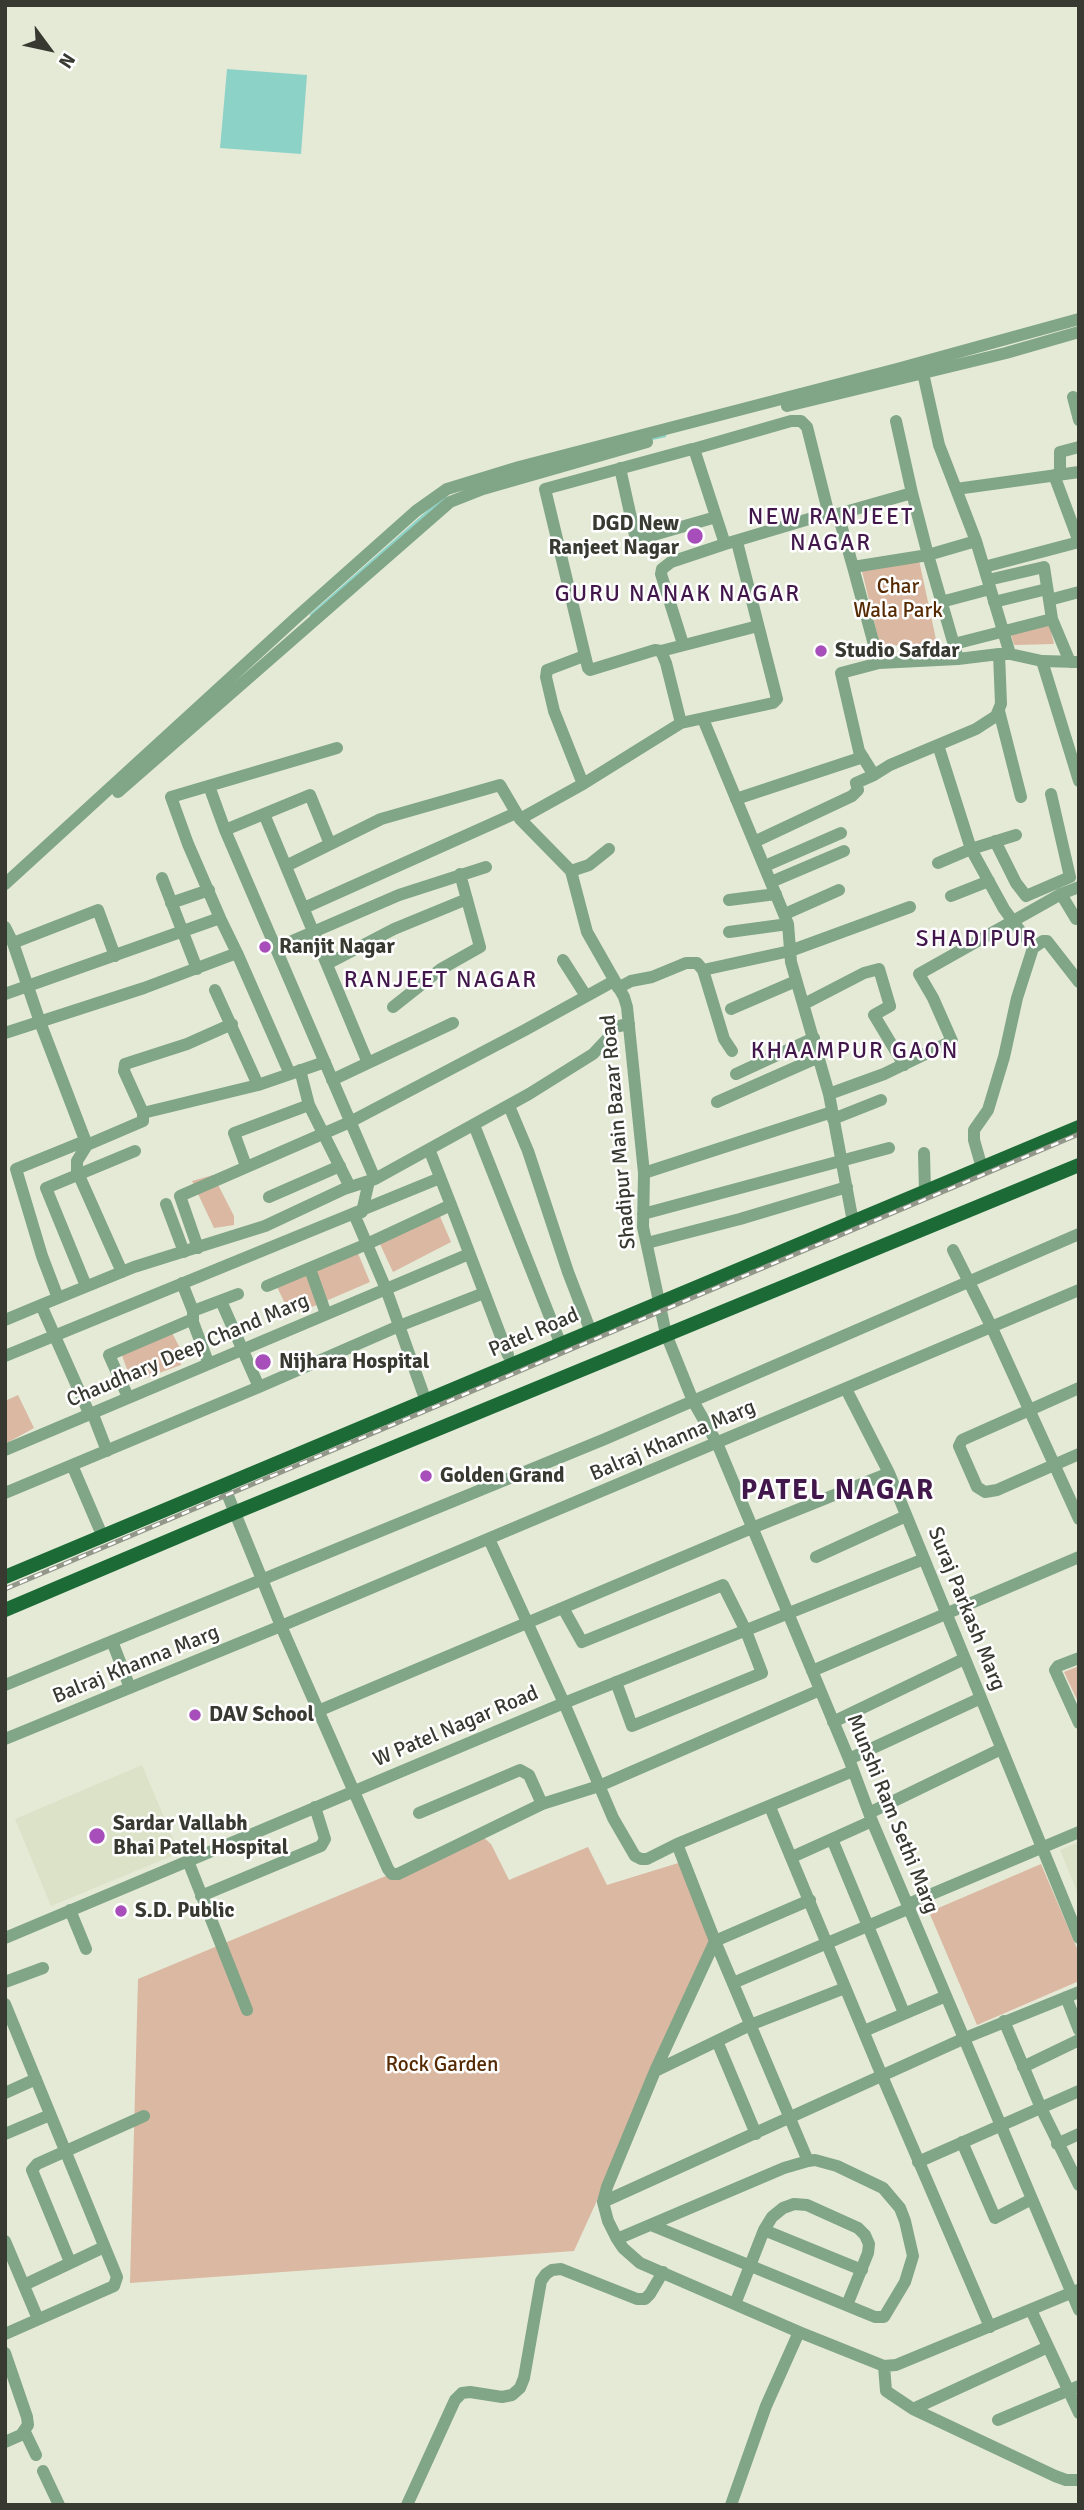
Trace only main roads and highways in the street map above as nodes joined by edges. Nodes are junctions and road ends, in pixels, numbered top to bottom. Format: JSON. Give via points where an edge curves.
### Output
{"nodes":[{"id":1,"x":1079,"y":1127,"type":"edge"},
{"id":2,"x":1079,"y":1165,"type":"edge"},
{"id":3,"x":5,"y":1577,"type":"edge"},
{"id":4,"x":6,"y":1609,"type":"edge"}],
"edges":[{"from":1,"to":3,"type":"main road","name":"Patel Road"},
{"from":2,"to":4,"type":"main road"}]}
